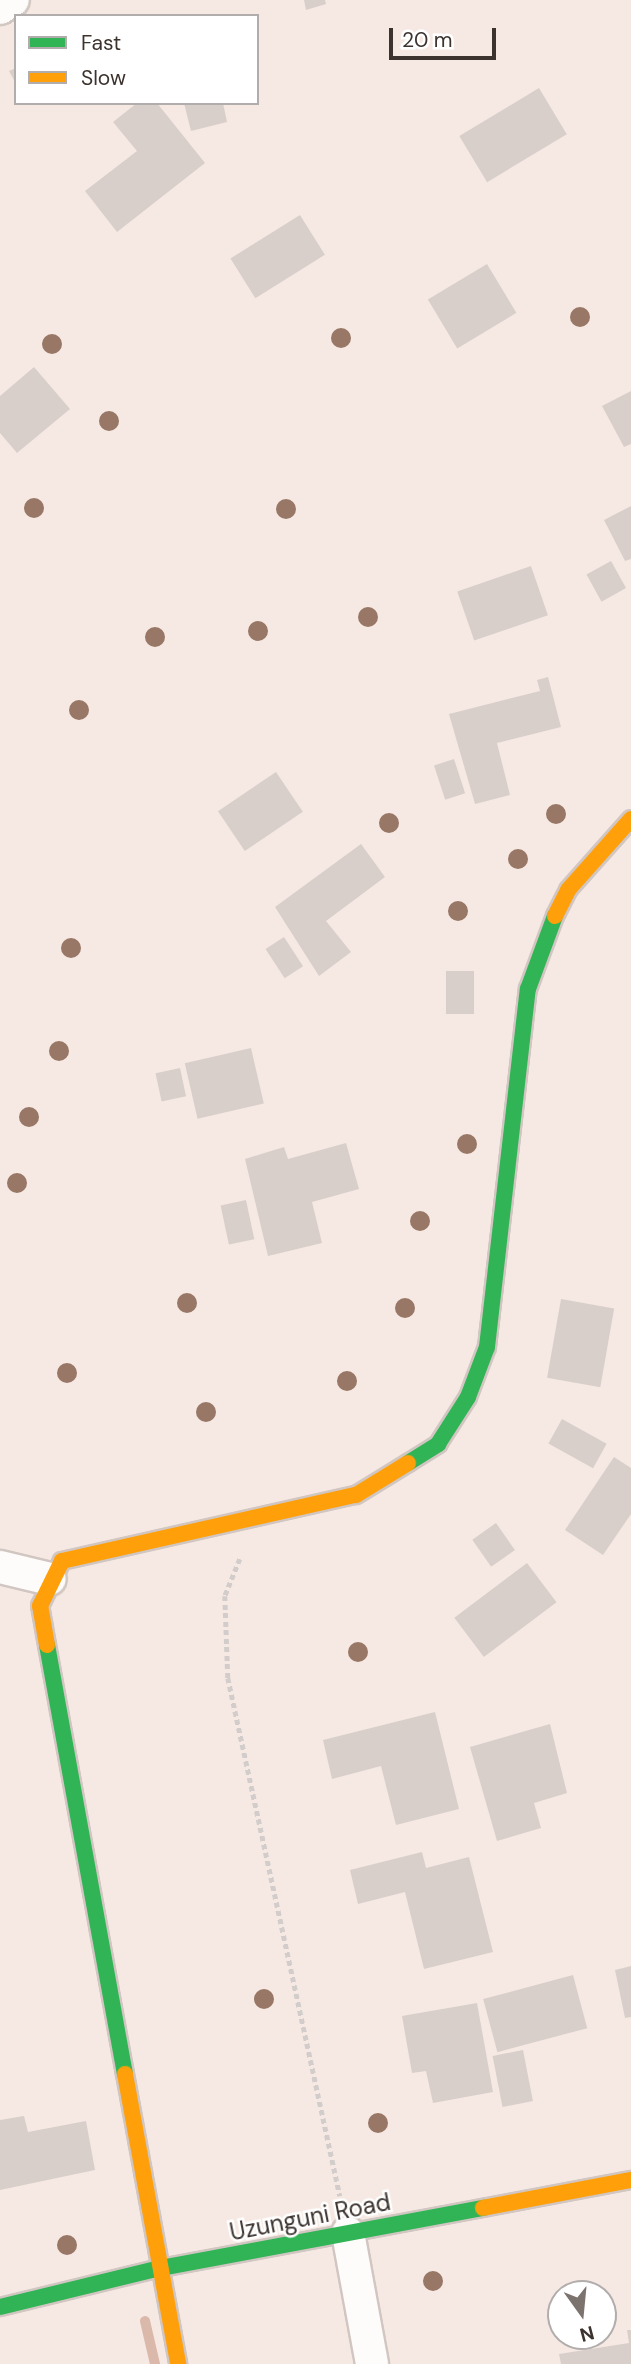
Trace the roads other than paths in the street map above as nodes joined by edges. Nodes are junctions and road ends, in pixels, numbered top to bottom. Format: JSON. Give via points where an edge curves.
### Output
{"nodes":[{"id":1,"x":13,"y":0,"type":"edge"},
{"id":2,"x":0,"y":8,"type":"edge"},
{"id":3,"x":631,"y":819,"type":"edge"},
{"id":4,"x":0,"y":1567,"type":"edge"},
{"id":5,"x":50,"y":1579,"type":"junction"},
{"id":6,"x":631,"y":2180,"type":"edge"},
{"id":7,"x":348,"y":2233,"type":"junction"},
{"id":8,"x":156,"y":2269,"type":"junction"},
{"id":9,"x":0,"y":2307,"type":"edge"},
{"id":10,"x":178,"y":2364,"type":"edge"},
{"id":11,"x":372,"y":2364,"type":"edge"}],
"edges":[{"from":1,"to":2,"type":"street"},
{"from":3,"to":5,"type":"street","via":[[568,890],[540,944],[528,989],[487,1347],[468,1397],[438,1444],[397,1475],[356,1495],[99,1548],[62,1561]]},
{"from":4,"to":5,"type":"street"},
{"from":5,"to":8,"type":"street","via":[[40,1606],[42,1640]]},
{"from":6,"to":7,"type":"street","name":"Uzunguni Road"},
{"from":7,"to":8,"type":"street","name":"Uzunguni Road"},
{"from":7,"to":11,"type":"street"},
{"from":8,"to":9,"type":"street","name":"Uzunguni Road"},
{"from":8,"to":10,"type":"street"}]}
